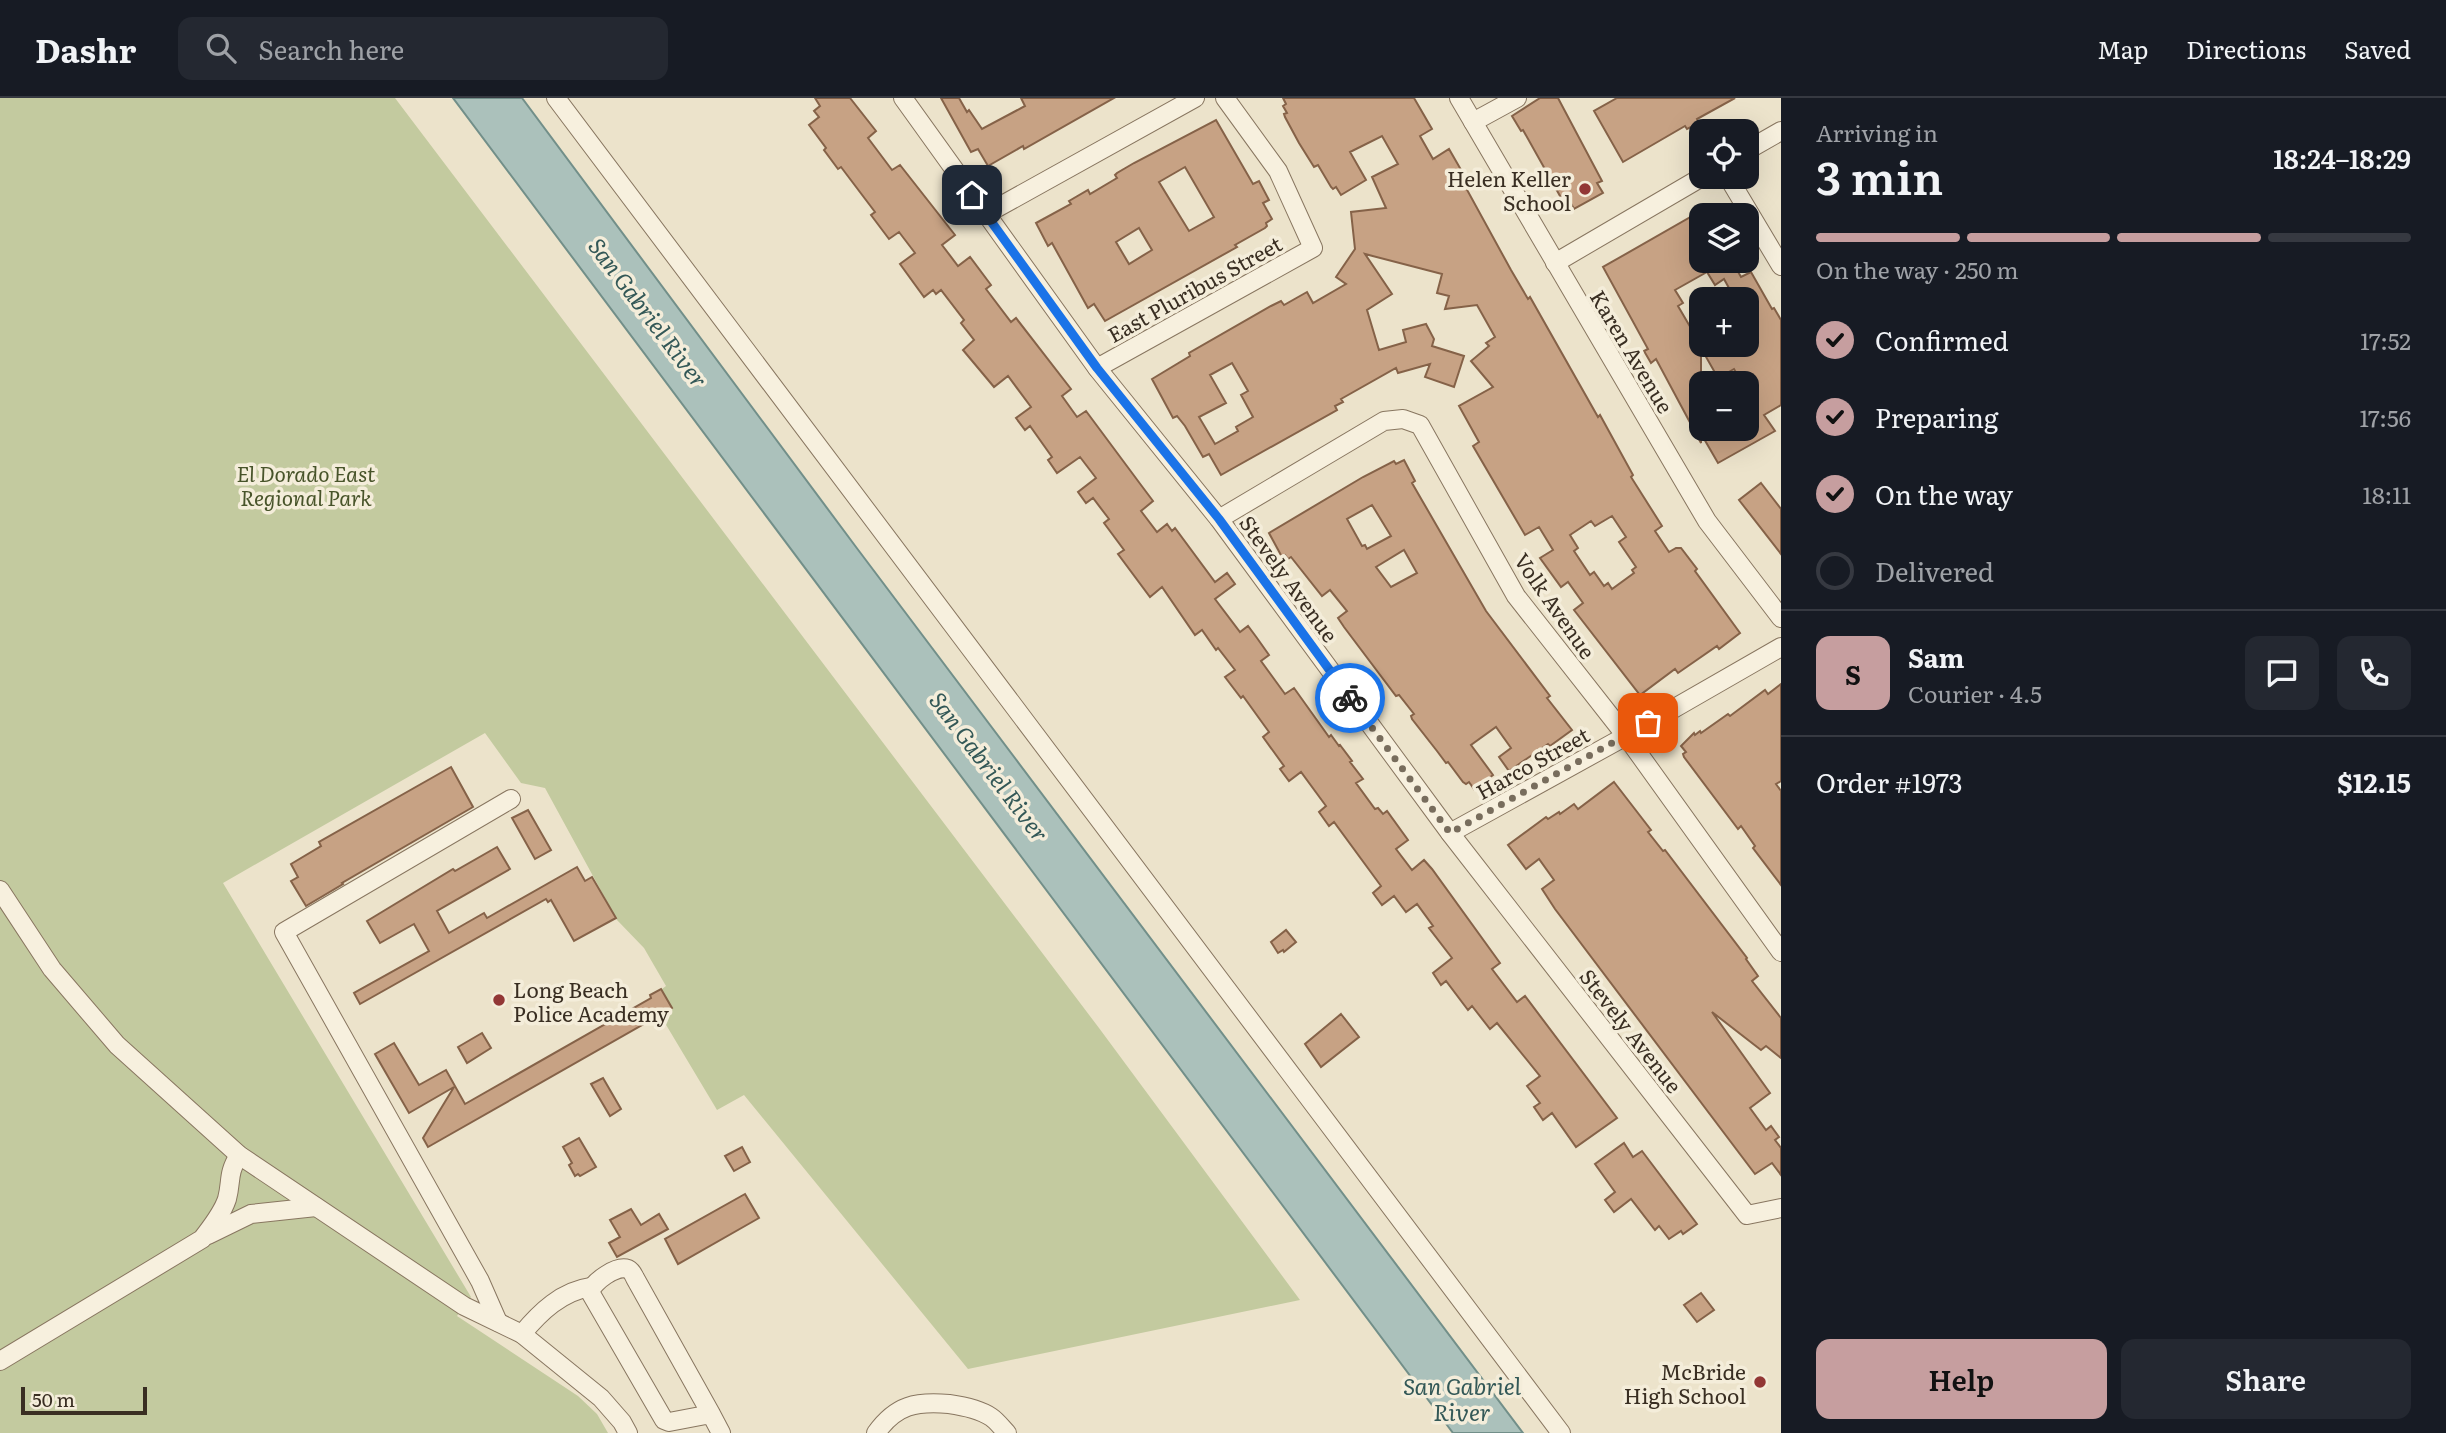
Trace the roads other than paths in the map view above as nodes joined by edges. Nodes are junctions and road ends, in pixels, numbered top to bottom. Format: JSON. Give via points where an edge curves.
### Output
{"nodes":[{"id":1,"x":556,"y":98,"type":"edge"},
{"id":2,"x":903,"y":98,"type":"edge"},
{"id":3,"x":1195,"y":98,"type":"edge"},
{"id":4,"x":1226,"y":98,"type":"edge"},
{"id":5,"x":1459,"y":98,"type":"edge"},
{"id":6,"x":1517,"y":98,"type":"edge"},
{"id":7,"x":1473,"y":122,"type":"junction"},
{"id":8,"x":1781,"y":131,"type":"edge"},
{"id":9,"x":1759,"y":144,"type":"edge"},
{"id":10,"x":1689,"y":185,"type":"edge"},
{"id":11,"x":1735,"y":189,"type":"edge"},
{"id":12,"x":986,"y":214,"type":"junction"},
{"id":13,"x":1555,"y":263,"type":"junction"},
{"id":14,"x":1781,"y":266,"type":"edge"},
{"id":15,"x":1097,"y":368,"type":"junction"},
{"id":16,"x":1219,"y":519,"type":"junction"},
{"id":17,"x":1781,"y":618,"type":"edge"},
{"id":18,"x":1781,"y":647,"type":"edge"},
{"id":19,"x":1626,"y":736,"type":"junction"},
{"id":20,"x":511,"y":799,"type":"dead end"},
{"id":21,"x":1450,"y":833,"type":"junction"},
{"id":22,"x":0,"y":890,"type":"edge"},
{"id":23,"x":1781,"y":953,"type":"edge"},
{"id":24,"x":239,"y":1155,"type":"junction"},
{"id":25,"x":316,"y":1207,"type":"junction"},
{"id":26,"x":1781,"y":1208,"type":"edge"},
{"id":27,"x":202,"y":1239,"type":"junction"},
{"id":28,"x":591,"y":1287,"type":"junction"},
{"id":29,"x":498,"y":1322,"type":"junction"},
{"id":30,"x":522,"y":1334,"type":"junction"},
{"id":31,"x":0,"y":1361,"type":"edge"},
{"id":32,"x":711,"y":1414,"type":"junction"},
{"id":33,"x":628,"y":1433,"type":"edge"},
{"id":34,"x":721,"y":1433,"type":"edge"},
{"id":35,"x":876,"y":1433,"type":"edge"},
{"id":36,"x":1007,"y":1433,"type":"edge"},
{"id":37,"x":1561,"y":1433,"type":"edge"}],
"edges":[{"from":1,"to":37,"type":"street"},
{"from":2,"to":12,"type":"street","name":"Stevely Avenue"},
{"from":3,"to":12,"type":"street"},
{"from":4,"to":15,"type":"street","name":"East Pluribus Street","via":[[1278,170],[1313,248]]},
{"from":5,"to":7,"type":"street","name":"Karen Avenue"},
{"from":6,"to":7,"type":"street"},
{"from":7,"to":13,"type":"street","name":"Karen Avenue"},
{"from":8,"to":9,"type":"street"},
{"from":10,"to":13,"type":"street"},
{"from":11,"to":14,"type":"street"},
{"from":12,"to":15,"type":"street","name":"Stevely Avenue"},
{"from":13,"to":17,"type":"street","name":"Karen Avenue","via":[[1707,521]]},
{"from":15,"to":16,"type":"street","name":"Stevely Avenue"},
{"from":16,"to":19,"type":"street","name":"Volk Avenue","via":[[1384,421],[1403,419],[1420,425],[1516,596]]},
{"from":16,"to":21,"type":"street","name":"Stevely Avenue"},
{"from":18,"to":19,"type":"street","name":"Harco Street"},
{"from":19,"to":21,"type":"street","name":"Harco Street"},
{"from":19,"to":23,"type":"street","name":"Volk Avenue"},
{"from":20,"to":29,"type":"street","via":[[284,932],[480,1281]]},
{"from":21,"to":26,"type":"street","name":"Stevely Avenue","via":[[1747,1215]]},
{"from":22,"to":24,"type":"street","via":[[52,969],[117,1045]]},
{"from":24,"to":25,"type":"street"},
{"from":24,"to":27,"type":"street","via":[[230,1169],[227,1198]]},
{"from":25,"to":27,"type":"street","via":[[251,1214]]},
{"from":25,"to":29,"type":"street","via":[[464,1306]]},
{"from":27,"to":31,"type":"street"},
{"from":28,"to":30,"type":"street","via":[[560,1299],[536,1316]]},
{"from":28,"to":32,"type":"street","via":[[664,1420]]},
{"from":28,"to":32,"type":"street","via":[[619,1269],[633,1273]]},
{"from":29,"to":30,"type":"street"},
{"from":30,"to":33,"type":"street","via":[[601,1398]]},
{"from":32,"to":34,"type":"street"},
{"from":35,"to":36,"type":"street","via":[[904,1408],[924,1402],[966,1406],[992,1418]]}]}
